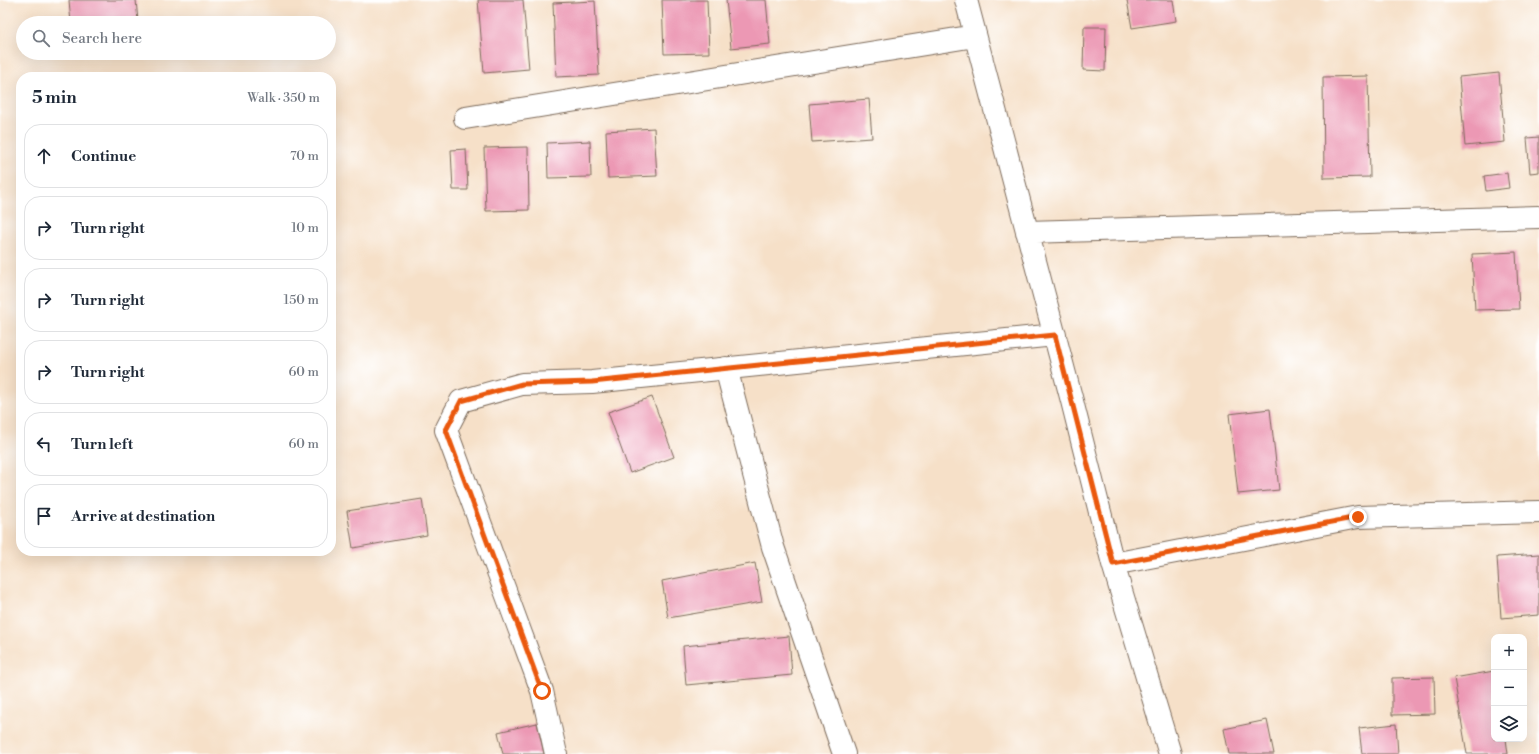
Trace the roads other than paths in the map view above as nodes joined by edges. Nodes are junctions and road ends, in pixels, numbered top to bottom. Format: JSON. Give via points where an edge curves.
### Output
{"nodes":[{"id":1,"x":966,"y":0,"type":"edge"},
{"id":2,"x":975,"y":36,"type":"junction"},
{"id":3,"x":465,"y":118,"type":"dead end"},
{"id":4,"x":1539,"y":217,"type":"edge"},
{"id":5,"x":1027,"y":232,"type":"junction"},
{"id":6,"x":1055,"y":335,"type":"junction"},
{"id":7,"x":726,"y":368,"type":"junction"},
{"id":8,"x":1539,"y":512,"type":"edge"},
{"id":9,"x":1113,"y":564,"type":"junction"},
{"id":10,"x":556,"y":754,"type":"edge"},
{"id":11,"x":844,"y":754,"type":"edge"},
{"id":12,"x":1170,"y":754,"type":"edge"}],
"edges":[{"from":1,"to":2,"type":"street"},
{"from":2,"to":3,"type":"street"},
{"from":2,"to":5,"type":"street"},
{"from":4,"to":5,"type":"street"},
{"from":5,"to":6,"type":"street"},
{"from":6,"to":7,"type":"street"},
{"from":6,"to":9,"type":"street"},
{"from":7,"to":10,"type":"street","via":[[592,382],[522,384],[461,401],[446,430],[542,691]]},
{"from":7,"to":11,"type":"street","via":[[773,547]]},
{"from":8,"to":9,"type":"street","via":[[1358,517]]},
{"from":9,"to":12,"type":"street"}]}
